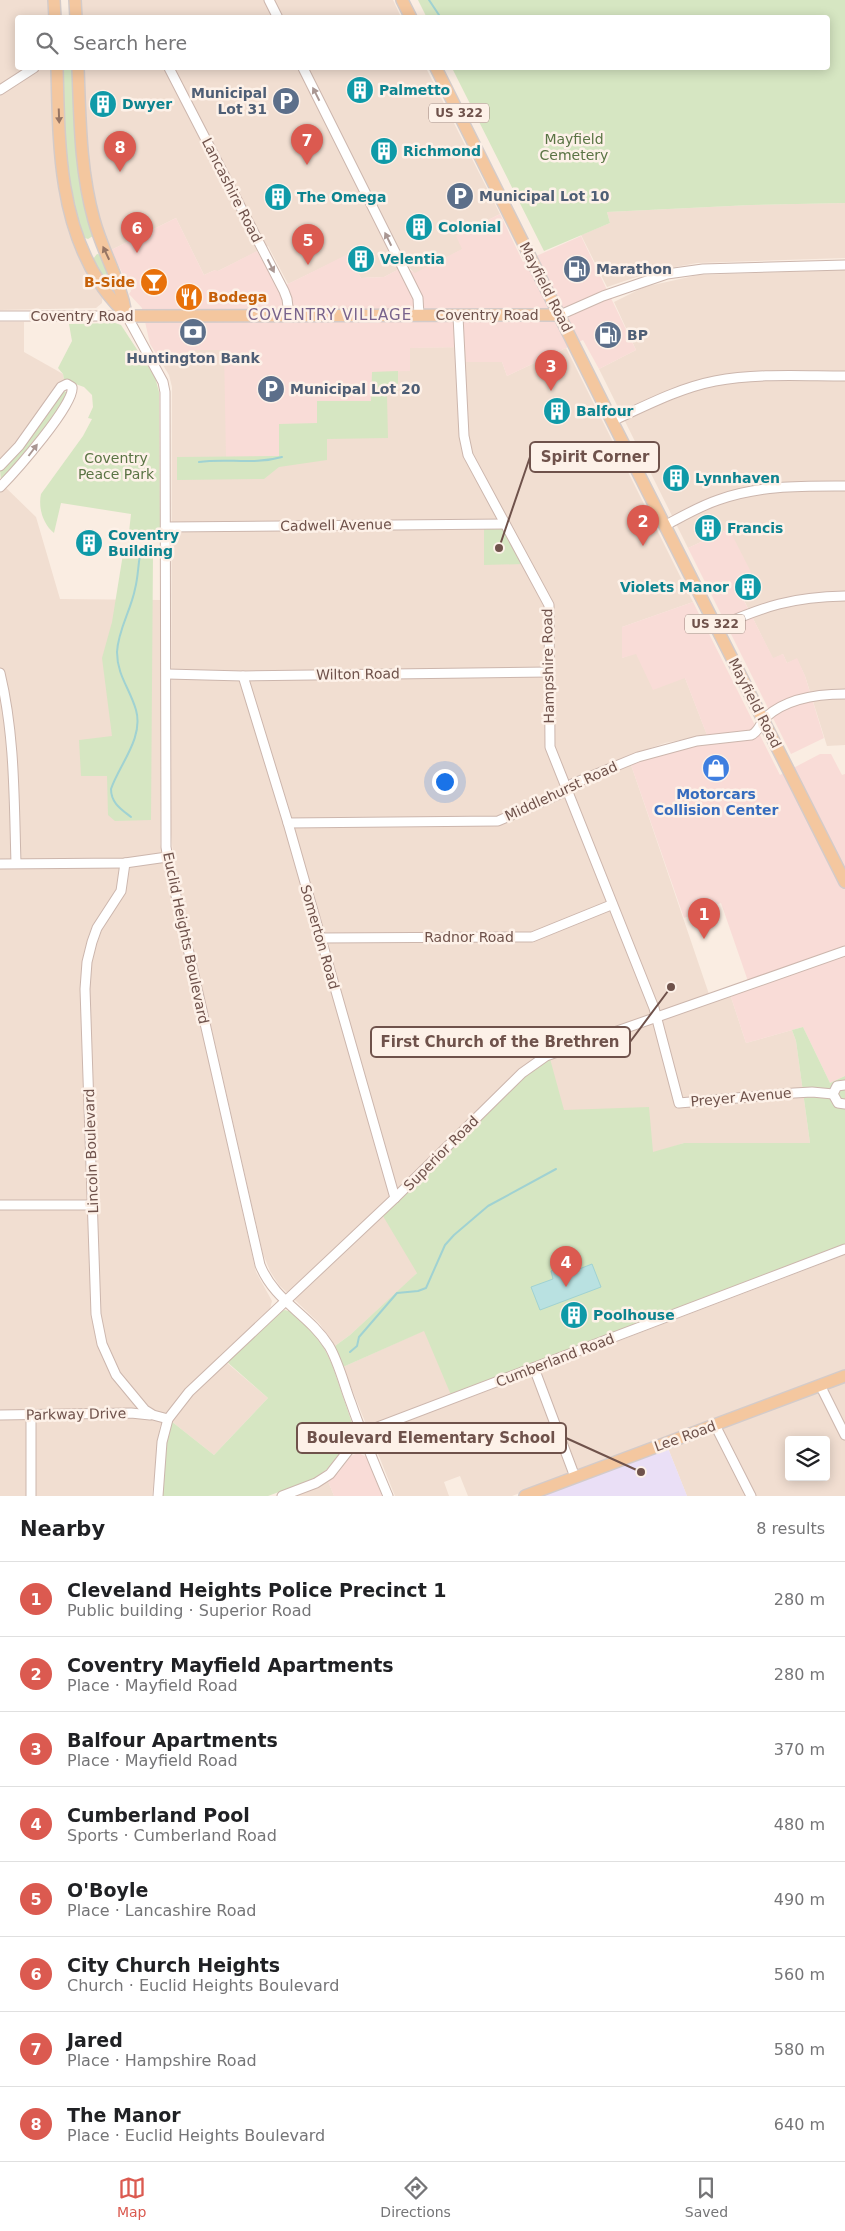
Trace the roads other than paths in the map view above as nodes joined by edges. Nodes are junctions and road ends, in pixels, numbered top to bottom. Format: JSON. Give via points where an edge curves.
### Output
{"nodes":[{"id":1,"x":54,"y":0,"type":"edge"},
{"id":2,"x":75,"y":0,"type":"edge"},
{"id":3,"x":269,"y":0,"type":"edge"},
{"id":4,"x":402,"y":0,"type":"edge"},
{"id":5,"x":55,"y":15,"type":"edge"},
{"id":6,"x":76,"y":15,"type":"edge"},
{"id":7,"x":276,"y":15,"type":"edge"},
{"id":8,"x":410,"y":15,"type":"edge"},
{"id":9,"x":31,"y":70,"type":"edge"},
{"id":10,"x":58,"y":70,"type":"edge"},
{"id":11,"x":78,"y":70,"type":"edge"},
{"id":12,"x":169,"y":70,"type":"edge"},
{"id":13,"x":304,"y":70,"type":"edge"},
{"id":14,"x":437,"y":70,"type":"edge"},
{"id":15,"x":0,"y":90,"type":"edge"},
{"id":16,"x":845,"y":265,"type":"edge"},
{"id":17,"x":289,"y":315,"type":"junction"},
{"id":18,"x":419,"y":315,"type":"junction"},
{"id":19,"x":560,"y":315,"type":"junction"},
{"id":20,"x":0,"y":316,"type":"edge"},
{"id":21,"x":127,"y":316,"type":"junction"},
{"id":22,"x":458,"y":316,"type":"junction"},
{"id":23,"x":845,"y":376,"type":"edge"},
{"id":24,"x":612,"y":421,"type":"junction"},
{"id":25,"x":0,"y":466,"type":"edge"},
{"id":26,"x":845,"y":486,"type":"edge"},
{"id":27,"x":0,"y":487,"type":"edge"},
{"id":28,"x":505,"y":524,"type":"junction"},
{"id":29,"x":666,"y":525,"type":"junction"},
{"id":30,"x":166,"y":527,"type":"junction"},
{"id":31,"x":845,"y":596,"type":"edge"},
{"id":32,"x":717,"y":627,"type":"junction"},
{"id":33,"x":549,"y":672,"type":"junction"},
{"id":34,"x":0,"y":673,"type":"edge"},
{"id":35,"x":167,"y":674,"type":"junction"},
{"id":36,"x":243,"y":676,"type":"junction"},
{"id":37,"x":845,"y":694,"type":"edge"},
{"id":38,"x":763,"y":720,"type":"junction"},
{"id":39,"x":566,"y":789,"type":"junction"},
{"id":40,"x":288,"y":823,"type":"junction"},
{"id":41,"x":167,"y":857,"type":"junction"},
{"id":42,"x":16,"y":863,"type":"junction"},
{"id":43,"x":125,"y":863,"type":"junction"},
{"id":44,"x":0,"y":864,"type":"edge"},
{"id":45,"x":845,"y":882,"type":"edge"},
{"id":46,"x":611,"y":905,"type":"junction"},
{"id":47,"x":320,"y":938,"type":"junction"},
{"id":48,"x":845,"y":951,"type":"edge"},
{"id":49,"x":656,"y":1016,"type":"junction"},
{"id":50,"x":845,"y":1085,"type":"edge"},
{"id":51,"x":833,"y":1094,"type":"junction"},
{"id":52,"x":845,"y":1104,"type":"edge"},
{"id":53,"x":395,"y":1198,"type":"junction"},
{"id":54,"x":0,"y":1205,"type":"edge"},
{"id":55,"x":92,"y":1205,"type":"junction"},
{"id":56,"x":845,"y":1249,"type":"edge"},
{"id":57,"x":285,"y":1301,"type":"junction"},
{"id":58,"x":534,"y":1368,"type":"junction"},
{"id":59,"x":845,"y":1376,"type":"edge"},
{"id":60,"x":820,"y":1385,"type":"junction"},
{"id":61,"x":0,"y":1415,"type":"edge"},
{"id":62,"x":31,"y":1415,"type":"junction"},
{"id":63,"x":153,"y":1415,"type":"junction"},
{"id":64,"x":168,"y":1419,"type":"junction"},
{"id":65,"x":715,"y":1425,"type":"junction"},
{"id":66,"x":362,"y":1433,"type":"junction"},
{"id":67,"x":845,"y":1436,"type":"edge"},
{"id":68,"x":575,"y":1477,"type":"junction"},
{"id":69,"x":31,"y":1496,"type":"edge"},
{"id":70,"x":158,"y":1496,"type":"edge"},
{"id":71,"x":282,"y":1496,"type":"edge"},
{"id":72,"x":388,"y":1496,"type":"edge"},
{"id":73,"x":525,"y":1496,"type":"edge"},
{"id":74,"x":751,"y":1496,"type":"edge"}],
"edges":[{"from":1,"to":5,"type":"main road"},
{"from":2,"to":6,"type":"main road"},
{"from":3,"to":7,"type":"street"},
{"from":4,"to":8,"type":"main road"},
{"from":9,"to":15,"type":"street"},
{"from":10,"to":21,"type":"main road","name":"Euclid Heights Boulevard","one_way":true,"via":[[61,161],[70,214],[93,272]]},
{"from":21,"to":11,"type":"main road","name":"Euclid Heights Boulevard","one_way":true,"via":[[121,288],[101,243],[87,191],[81,145]]},
{"from":12,"to":17,"type":"street","name":"Lancashire Road","one_way":true,"via":[[284,291]]},
{"from":18,"to":13,"type":"street","one_way":true,"via":[[418,298]]},
{"from":14,"to":19,"type":"main road","name":"Mayfield Road","number":"US 322"},
{"from":16,"to":19,"type":"street","name":"Coventry Road","via":[[676,272],[629,286]]},
{"from":17,"to":18,"type":"main road","name":"Coventry Road"},
{"from":17,"to":21,"type":"main road","name":"Coventry Road"},
{"from":18,"to":22,"type":"main road","name":"Coventry Road"},
{"from":19,"to":22,"type":"main road","name":"Coventry Road"},
{"from":19,"to":24,"type":"main road","name":"Mayfield Road","number":"US 322"},
{"from":20,"to":21,"type":"street","name":"Coventry Road"},
{"from":21,"to":30,"type":"street","name":"Euclid Heights Boulevard","via":[[165,388]]},
{"from":22,"to":28,"type":"street","name":"Hampshire Road","via":[[465,447]]},
{"from":23,"to":24,"type":"street","via":[[751,377],[715,381],[683,389]]},
{"from":24,"to":29,"type":"main road","name":"Mayfield Road","number":"US 322"},
{"from":27,"to":25,"type":"street","one_way":true,"via":[[49,428],[72,396],[72,387],[67,384],[61,386],[19,446]]},
{"from":26,"to":29,"type":"street","via":[[785,486],[747,491],[718,500]]},
{"from":28,"to":30,"type":"street","name":"Cadwell Avenue"},
{"from":28,"to":33,"type":"street","name":"Hampshire Road","via":[[549,605]]},
{"from":29,"to":32,"type":"main road","name":"Mayfield Road","number":"US 322"},
{"from":30,"to":35,"type":"street","name":"Euclid Heights Boulevard"},
{"from":31,"to":32,"type":"street","via":[[776,603]]},
{"from":32,"to":38,"type":"main road","name":"Mayfield Road","number":"US 322"},
{"from":33,"to":36,"type":"street","name":"Wilton Road"},
{"from":33,"to":39,"type":"street","name":"Hampshire Road","via":[[550,747]]},
{"from":34,"to":42,"type":"street","via":[[12,757]]},
{"from":35,"to":36,"type":"street","name":"Wilton Road"},
{"from":35,"to":41,"type":"street","name":"Euclid Heights Boulevard"},
{"from":36,"to":40,"type":"street","name":"Somerton Road"},
{"from":37,"to":38,"type":"street","name":"Middlehurst Road","via":[[799,700],[774,710]]},
{"from":38,"to":39,"type":"street","name":"Middlehurst Road","via":[[754,734],[667,747],[616,765]]},
{"from":38,"to":45,"type":"main road","name":"Mayfield Road","number":"US 322"},
{"from":39,"to":40,"type":"street","name":"Middlehurst Road","via":[[498,821]]},
{"from":39,"to":46,"type":"street","name":"Hampshire Road"},
{"from":40,"to":47,"type":"street","name":"Somerton Road"},
{"from":41,"to":43,"type":"street"},
{"from":41,"to":57,"type":"street","name":"Euclid Heights Boulevard","via":[[260,1265],[266,1280]]},
{"from":42,"to":43,"type":"street"},
{"from":42,"to":44,"type":"street"},
{"from":43,"to":55,"type":"street","name":"Lincoln Boulevard","via":[[121,892],[98,928],[87,962]]},
{"from":46,"to":47,"type":"street","name":"Radnor Road","via":[[532,937]]},
{"from":46,"to":49,"type":"street","name":"Hampshire Road"},
{"from":47,"to":53,"type":"street","name":"Somerton Road"},
{"from":48,"to":49,"type":"street","name":"Superior Road"},
{"from":49,"to":51,"type":"street","name":"Preyer Avenue","via":[[679,1103],[794,1093]]},
{"from":49,"to":53,"type":"street","name":"Superior Road","via":[[546,1056],[522,1072]]},
{"from":50,"to":51,"type":"street","via":[[837,1086]]},
{"from":51,"to":52,"type":"street","via":[[838,1103]]},
{"from":53,"to":57,"type":"street","name":"Superior Road"},
{"from":54,"to":55,"type":"street"},
{"from":55,"to":63,"type":"street","name":"Lincoln Boulevard","via":[[96,1314],[102,1344],[116,1375],[139,1404]]},
{"from":56,"to":58,"type":"street","name":"Cumberland Road"},
{"from":57,"to":64,"type":"street","name":"Superior Road","via":[[189,1392]]},
{"from":57,"to":66,"type":"street","name":"Euclid Heights Boulevard","via":[[316,1328],[331,1349]]},
{"from":58,"to":66,"type":"street","name":"Cumberland Road"},
{"from":58,"to":68,"type":"street"},
{"from":59,"to":60,"type":"main road","name":"Lee Road"},
{"from":60,"to":65,"type":"main road","name":"Lee Road"},
{"from":60,"to":67,"type":"street"},
{"from":61,"to":62,"type":"street","name":"Parkway Drive"},
{"from":62,"to":63,"type":"street","name":"Parkway Drive"},
{"from":62,"to":69,"type":"street"},
{"from":63,"to":64,"type":"street","name":"Lincoln Boulevard"},
{"from":64,"to":70,"type":"street","name":"Superior Road","via":[[162,1442]]},
{"from":65,"to":68,"type":"main road","name":"Lee Road"},
{"from":65,"to":74,"type":"street"},
{"from":66,"to":71,"type":"street","via":[[330,1474]]},
{"from":66,"to":72,"type":"street","name":"Euclid Heights Boulevard"},
{"from":68,"to":73,"type":"main road","name":"Lee Road"}]}
